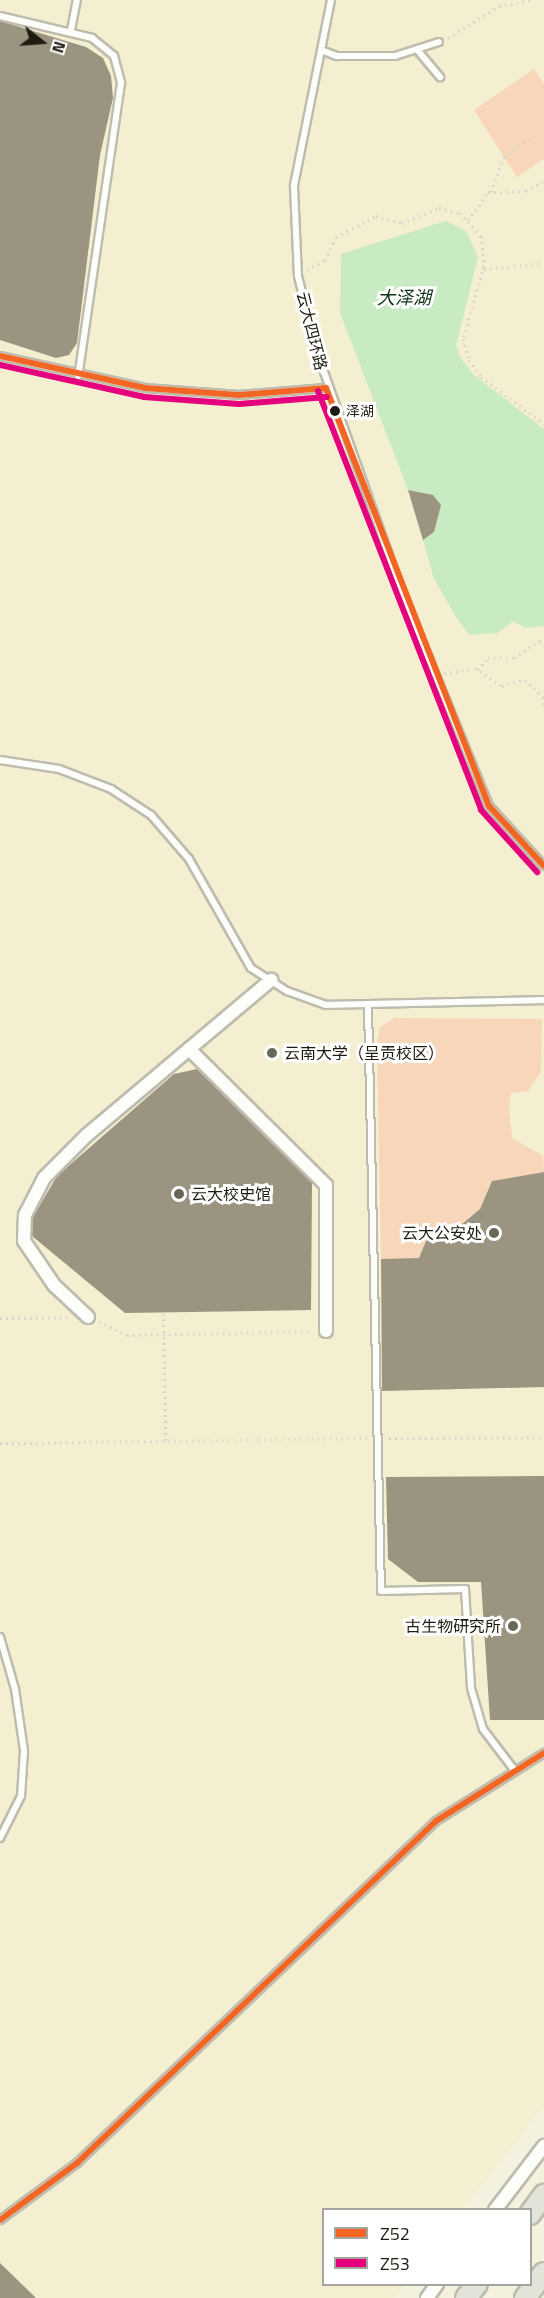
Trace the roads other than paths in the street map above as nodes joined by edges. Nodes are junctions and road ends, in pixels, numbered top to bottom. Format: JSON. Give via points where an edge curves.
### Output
{"nodes":[{"id":1,"x":77,"y":0,"type":"edge"},
{"id":2,"x":331,"y":0,"type":"edge"},
{"id":3,"x":0,"y":16,"type":"edge"},
{"id":4,"x":71,"y":30,"type":"junction"},
{"id":5,"x":439,"y":42,"type":"road end"},
{"id":6,"x":321,"y":50,"type":"junction"},
{"id":7,"x":419,"y":52,"type":"junction"},
{"id":8,"x":440,"y":77,"type":"dead end"},
{"id":9,"x":0,"y":356,"type":"edge"},
{"id":10,"x":78,"y":376,"type":"junction"},
{"id":11,"x":326,"y":388,"type":"junction"},
{"id":12,"x":0,"y":760,"type":"edge"},
{"id":13,"x":544,"y":866,"type":"edge"},
{"id":14,"x":271,"y":980,"type":"junction"},
{"id":15,"x":544,"y":1000,"type":"edge"},
{"id":16,"x":368,"y":1005,"type":"junction"},
{"id":17,"x":189,"y":1049,"type":"junction"},
{"id":18,"x":88,"y":1317,"type":"dead end"},
{"id":19,"x":326,"y":1331,"type":"road end"},
{"id":20,"x":0,"y":1637,"type":"edge"},
{"id":21,"x":544,"y":1753,"type":"edge"},
{"id":22,"x":515,"y":1772,"type":"junction"},
{"id":23,"x":0,"y":1838,"type":"edge"},
{"id":24,"x":544,"y":2146,"type":"edge"},
{"id":25,"x":497,"y":2208,"type":"edge"},
{"id":26,"x":0,"y":2220,"type":"edge"},
{"id":27,"x":544,"y":2273,"type":"edge"},
{"id":28,"x":475,"y":2286,"type":"edge"},
{"id":29,"x":466,"y":2298,"type":"edge"},
{"id":30,"x":525,"y":2298,"type":"edge"}],
"edges":[{"from":1,"to":4,"type":"lane"},
{"from":2,"to":6,"type":"lane","name":"云大四环路"},
{"from":3,"to":4,"type":"lane"},
{"from":4,"to":10,"type":"lane","via":[[114,56],[121,83]]},
{"from":5,"to":7,"type":"lane","via":[[427,43]]},
{"from":6,"to":7,"type":"lane","via":[[338,56]]},
{"from":6,"to":11,"type":"lane","name":"云大四环路","via":[[294,186],[298,273]]},
{"from":7,"to":8,"type":"lane"},
{"from":9,"to":10,"type":"lane"},
{"from":10,"to":11,"type":"lane","via":[[239,395]]},
{"from":11,"to":13,"type":"lane","name":"云大四环路","via":[[489,806]]},
{"from":12,"to":14,"type":"lane","via":[[59,769],[111,789],[151,815],[189,859],[251,968]]},
{"from":14,"to":16,"type":"lane","via":[[326,1005]]},
{"from":14,"to":17,"type":"street"},
{"from":15,"to":16,"type":"lane"},
{"from":16,"to":22,"type":"lane","via":[[381,1591],[465,1589],[471,1688],[483,1729]]},
{"from":17,"to":18,"type":"street","via":[[44,1178],[26,1215],[24,1241],[54,1285]]},
{"from":17,"to":19,"type":"street","via":[[326,1185]]},
{"from":20,"to":23,"type":"lane","via":[[15,1689],[24,1751],[21,1796]]},
{"from":21,"to":22,"type":"lane"},
{"from":22,"to":26,"type":"lane","via":[[436,1821],[76,2163]]},
{"from":24,"to":25,"type":"street"},
{"from":27,"to":30,"type":"main road"},
{"from":28,"to":29,"type":"main road"}]}
